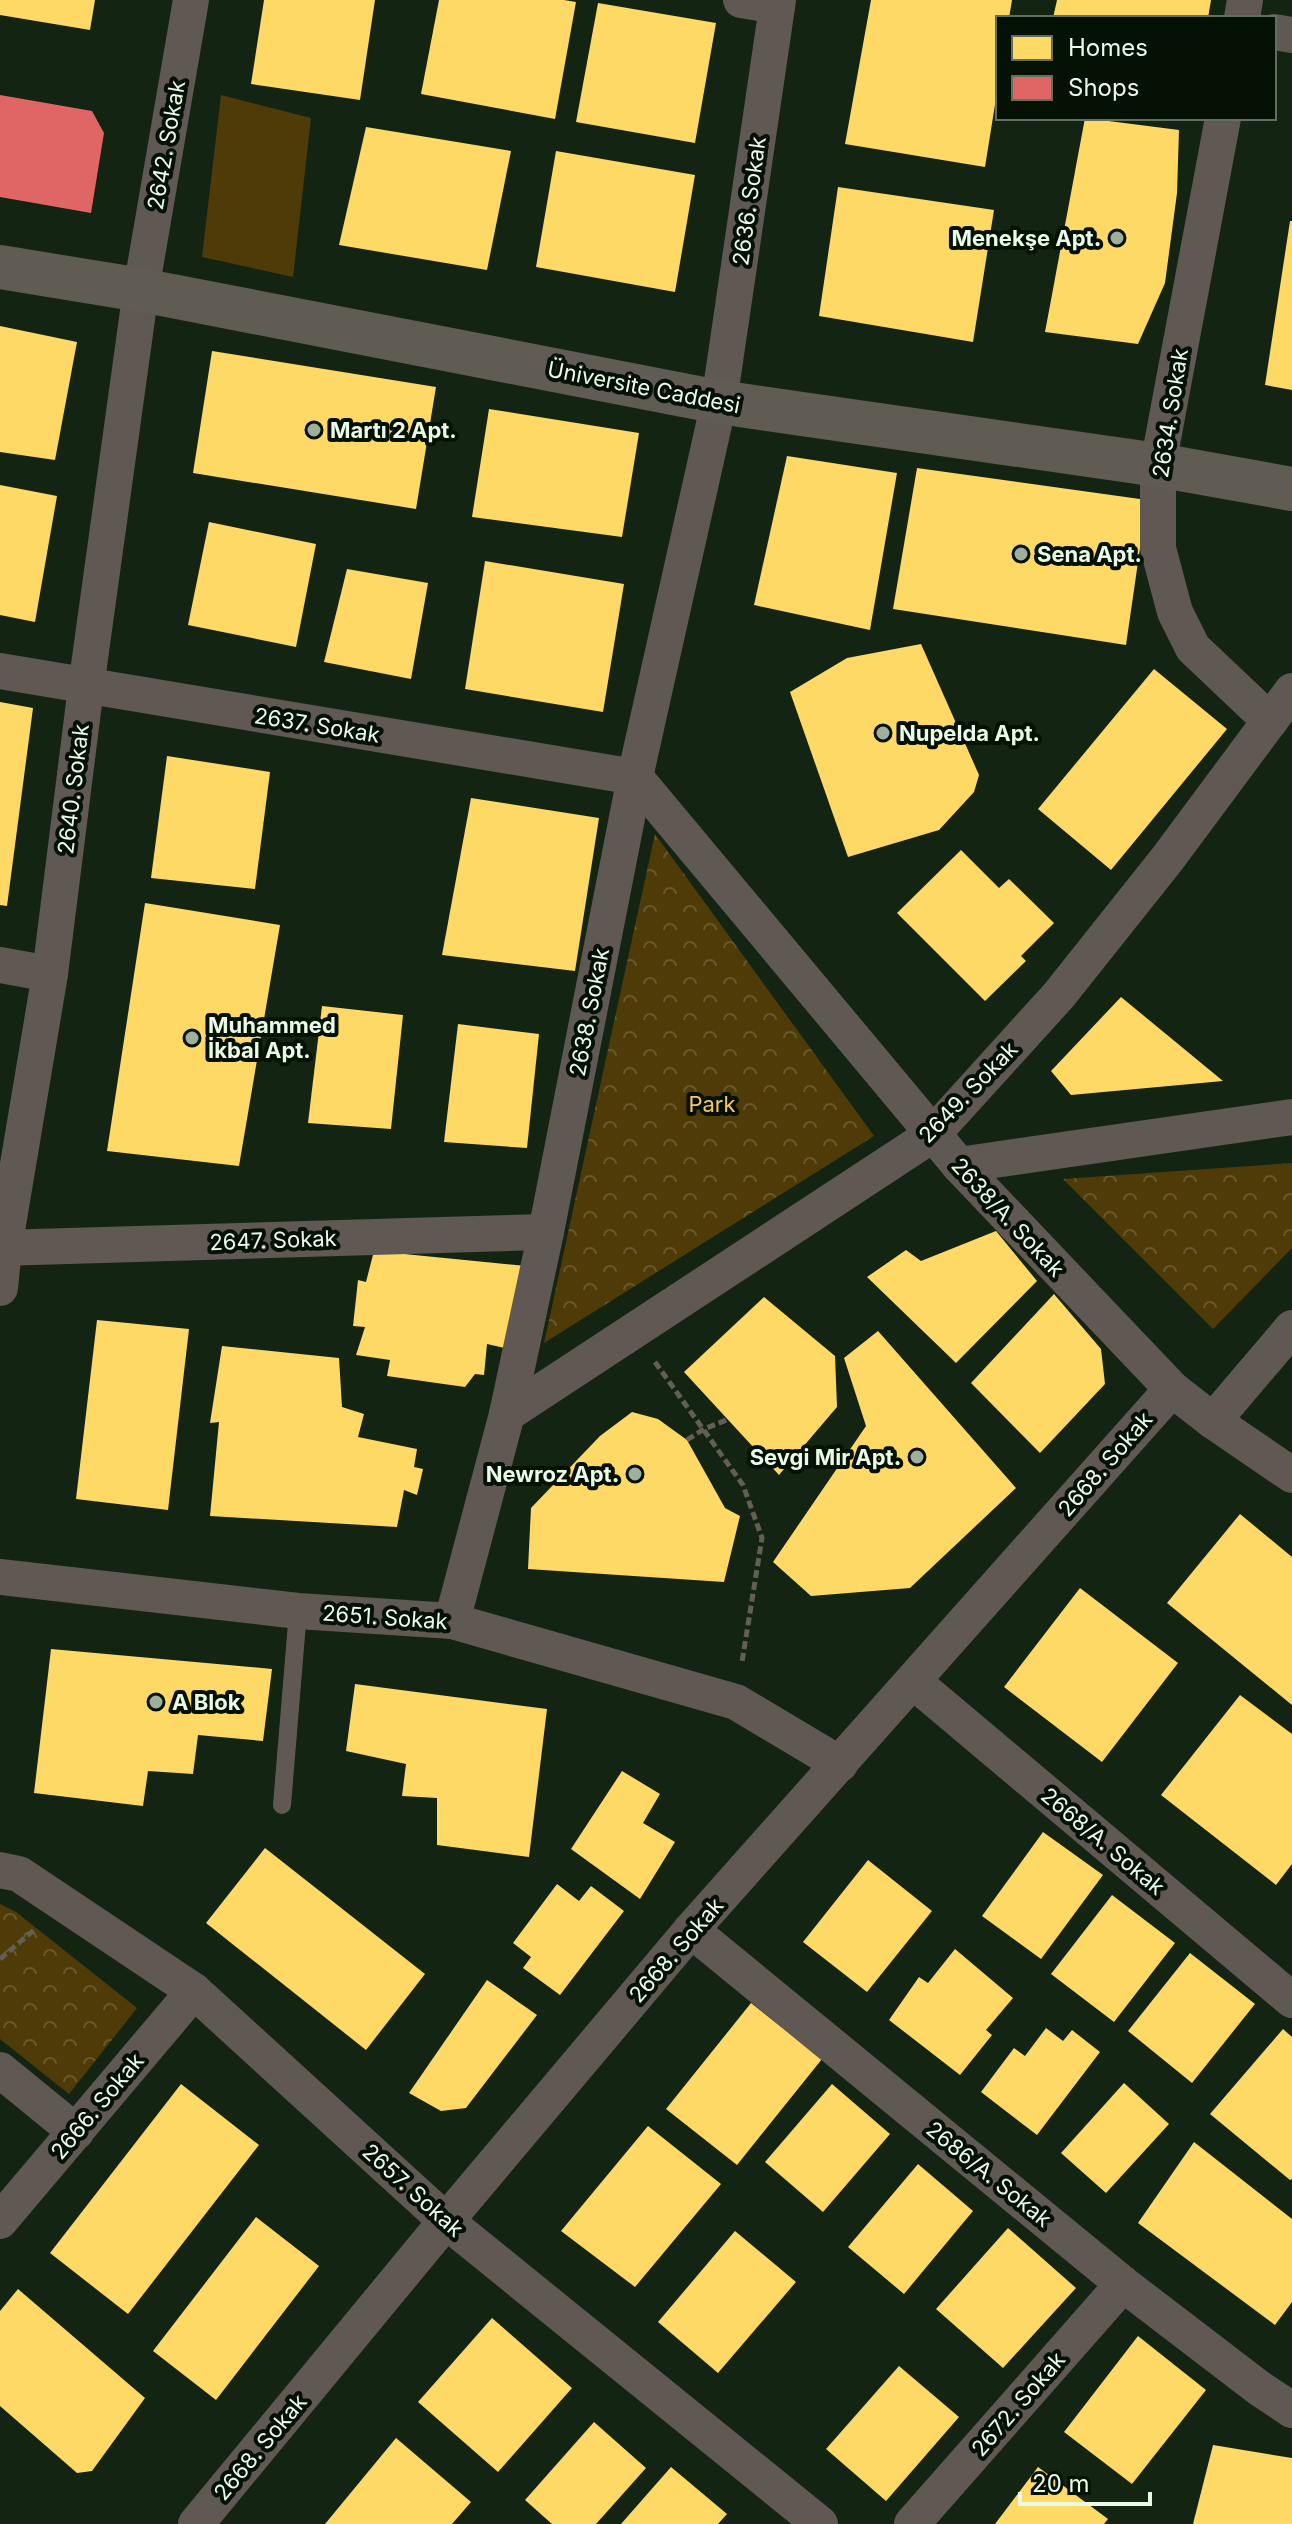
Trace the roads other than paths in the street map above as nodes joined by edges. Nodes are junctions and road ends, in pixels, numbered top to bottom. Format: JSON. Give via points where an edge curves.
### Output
{"nodes":[{"id":1,"x":191,"y":0,"type":"edge"},
{"id":2,"x":741,"y":0,"type":"edge"},
{"id":3,"x":778,"y":3,"type":"edge"},
{"id":4,"x":1223,"y":120,"type":"edge"},
{"id":5,"x":0,"y":267,"type":"edge"},
{"id":6,"x":141,"y":290,"type":"junction"},
{"id":7,"x":719,"y":402,"type":"junction"},
{"id":8,"x":1158,"y":465,"type":"junction"},
{"id":9,"x":1292,"y":489,"type":"edge"},
{"id":10,"x":0,"y":671,"type":"edge"},
{"id":11,"x":86,"y":687,"type":"junction"},
{"id":12,"x":1292,"y":691,"type":"edge"},
{"id":13,"x":1270,"y":721,"type":"junction"},
{"id":14,"x":635,"y":777,"type":"junction"},
{"id":15,"x":0,"y":965,"type":"edge"},
{"id":16,"x":50,"y":974,"type":"junction"},
{"id":17,"x":1292,"y":1117,"type":"edge"},
{"id":18,"x":932,"y":1135,"type":"junction"},
{"id":19,"x":959,"y":1165,"type":"junction"},
{"id":20,"x":546,"y":1232,"type":"junction"},
{"id":21,"x":2,"y":1248,"type":"edge"},
{"id":22,"x":0,"y":1288,"type":"edge"},
{"id":23,"x":1292,"y":1328,"type":"edge"},
{"id":24,"x":1172,"y":1389,"type":"junction"},
{"id":25,"x":507,"y":1414,"type":"junction"},
{"id":26,"x":1213,"y":1421,"type":"junction"},
{"id":27,"x":1292,"y":1475,"type":"edge"},
{"id":28,"x":0,"y":1577,"type":"edge"},
{"id":29,"x":298,"y":1611,"type":"junction"},
{"id":30,"x":452,"y":1621,"type":"junction"},
{"id":31,"x":914,"y":1682,"type":"junction"},
{"id":32,"x":840,"y":1764,"type":"junction"},
{"id":33,"x":282,"y":1805,"type":"dead end"},
{"id":34,"x":0,"y":1870,"type":"edge"},
{"id":35,"x":691,"y":1930,"type":"junction"},
{"id":36,"x":194,"y":1991,"type":"junction"},
{"id":37,"x":1292,"y":2000,"type":"edge"},
{"id":38,"x":0,"y":2070,"type":"edge"},
{"id":39,"x":76,"y":2132,"type":"junction"},
{"id":40,"x":0,"y":2221,"type":"edge"},
{"id":41,"x":446,"y":2221,"type":"junction"},
{"id":42,"x":1123,"y":2284,"type":"junction"},
{"id":43,"x":1292,"y":2410,"type":"edge"},
{"id":44,"x":196,"y":2524,"type":"edge"},
{"id":45,"x":820,"y":2524,"type":"edge"},
{"id":46,"x":912,"y":2524,"type":"edge"}],
"edges":[{"from":1,"to":6,"type":"street","name":"2642. Sokak"},
{"from":2,"to":3,"type":"street"},
{"from":3,"to":7,"type":"street","name":"2636. Sokak"},
{"from":4,"to":8,"type":"street","name":"2634. Sokak"},
{"from":5,"to":6,"type":"street","name":"Üniversite Caddesi"},
{"from":6,"to":7,"type":"street","name":"Üniversite Caddesi"},
{"from":6,"to":11,"type":"street","name":"2640. Sokak"},
{"from":7,"to":8,"type":"street","name":"Üniversite Caddesi"},
{"from":7,"to":14,"type":"street","name":"2638. Sokak"},
{"from":8,"to":9,"type":"street","name":"Üniversite Caddesi"},
{"from":8,"to":13,"type":"street","name":"2634. Sokak","via":[[1158,548],[1175,612],[1193,648]]},
{"from":10,"to":11,"type":"street","name":"2637. Sokak"},
{"from":11,"to":14,"type":"street","name":"2637. Sokak"},
{"from":11,"to":16,"type":"street","name":"2640. Sokak"},
{"from":12,"to":13,"type":"street","name":"2649. Sokak"},
{"from":13,"to":18,"type":"street","name":"2649. Sokak","via":[[1059,995]]},
{"from":14,"to":18,"type":"street","name":"2638/A. Sokak"},
{"from":14,"to":20,"type":"street","name":"2638. Sokak"},
{"from":15,"to":16,"type":"street"},
{"from":16,"to":21,"type":"street","name":"2640. Sokak"},
{"from":17,"to":19,"type":"street"},
{"from":18,"to":19,"type":"street","name":"2638/A. Sokak"},
{"from":18,"to":25,"type":"street","name":"2649. Sokak"},
{"from":19,"to":24,"type":"street","name":"2638/A. Sokak"},
{"from":20,"to":21,"type":"street","name":"2647. Sokak"},
{"from":20,"to":25,"type":"street","name":"2638. Sokak"},
{"from":21,"to":22,"type":"street","name":"2640. Sokak"},
{"from":23,"to":26,"type":"street"},
{"from":24,"to":26,"type":"street","name":"2638/A. Sokak"},
{"from":24,"to":31,"type":"street","name":"2668. Sokak"},
{"from":25,"to":30,"type":"street","name":"2638. Sokak"},
{"from":26,"to":27,"type":"street","name":"2638/A. Sokak"},
{"from":28,"to":29,"type":"street","name":"2651. Sokak"},
{"from":29,"to":30,"type":"street","name":"2651. Sokak"},
{"from":29,"to":33,"type":"lane"},
{"from":30,"to":32,"type":"street","name":"2651. Sokak","via":[[736,1702]]},
{"from":31,"to":32,"type":"street","name":"2668. Sokak"},
{"from":31,"to":37,"type":"street","name":"2668/A. Sokak"},
{"from":32,"to":35,"type":"street","name":"2668. Sokak"},
{"from":34,"to":36,"type":"street","name":"2657. Sokak","via":[[19,1874]]},
{"from":35,"to":41,"type":"street","name":"2668. Sokak"},
{"from":35,"to":42,"type":"street","name":"2686/A. Sokak"},
{"from":36,"to":39,"type":"street","name":"2666. Sokak"},
{"from":36,"to":41,"type":"street","name":"2657. Sokak"},
{"from":38,"to":39,"type":"street"},
{"from":39,"to":40,"type":"street","name":"2666. Sokak"},
{"from":41,"to":44,"type":"street","name":"2668. Sokak"},
{"from":41,"to":45,"type":"street","name":"2657. Sokak"},
{"from":42,"to":43,"type":"street","name":"2686/A. Sokak"},
{"from":42,"to":46,"type":"street","name":"2672. Sokak"}]}
